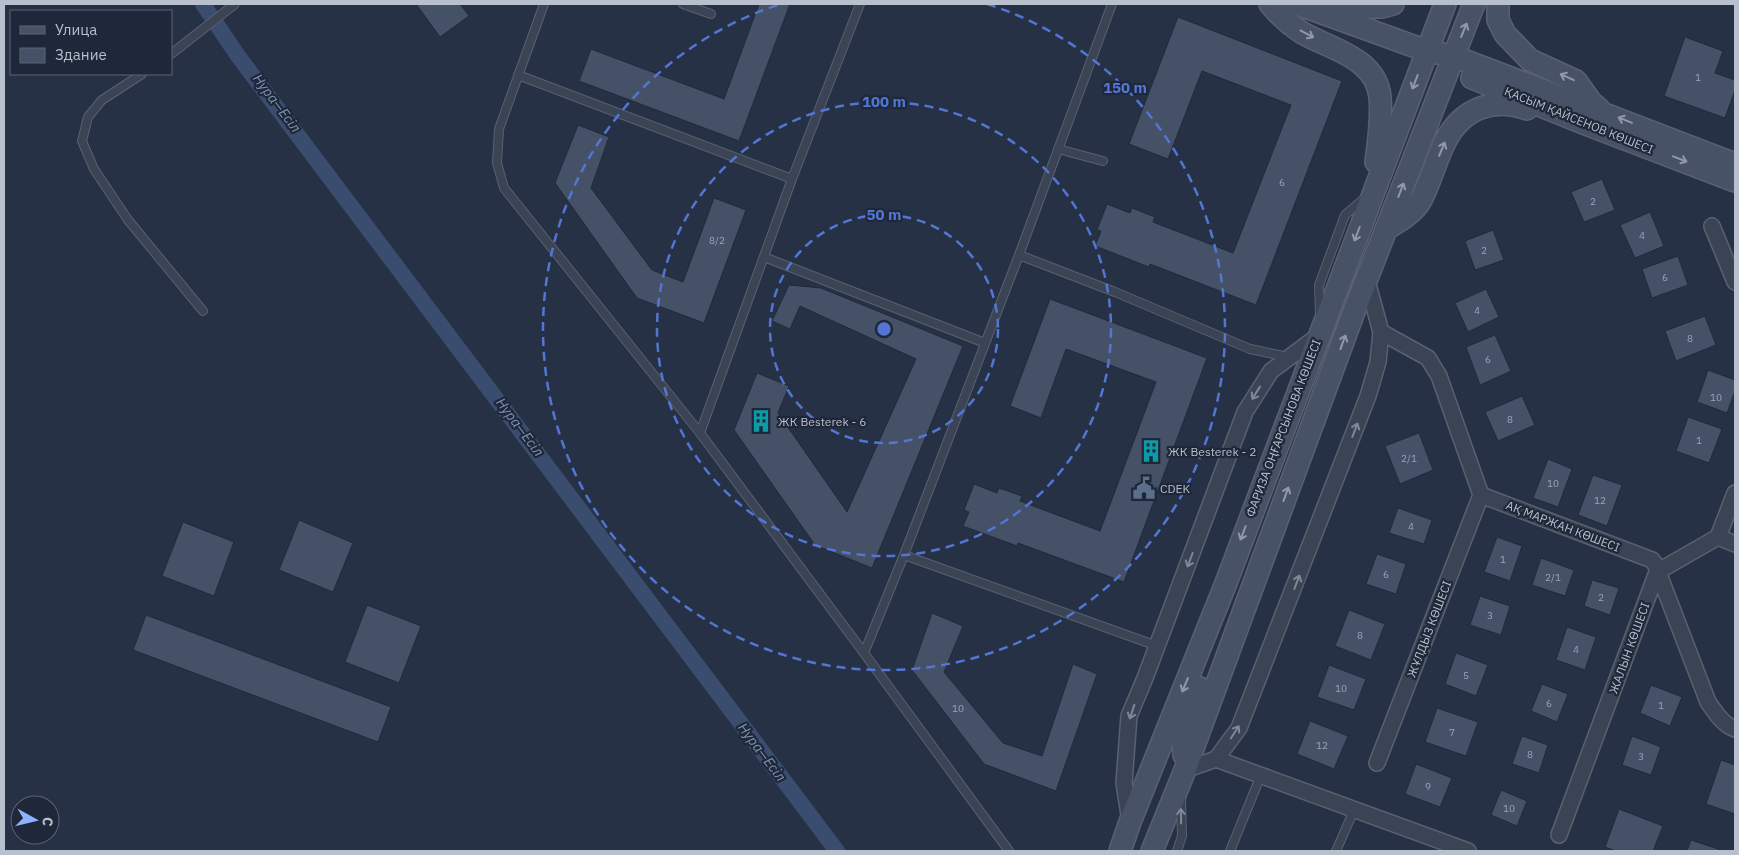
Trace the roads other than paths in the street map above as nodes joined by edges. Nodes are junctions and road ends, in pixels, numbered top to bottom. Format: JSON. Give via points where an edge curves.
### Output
{"nodes":[{"id":1,"x":235,"y":4,"type":"edge"},
{"id":2,"x":544,"y":4,"type":"edge"},
{"id":3,"x":683,"y":4,"type":"edge"},
{"id":4,"x":860,"y":4,"type":"edge"},
{"id":5,"x":1112,"y":4,"type":"edge"},
{"id":6,"x":1270,"y":4,"type":"edge"},
{"id":7,"x":1393,"y":4,"type":"edge"},
{"id":8,"x":1445,"y":4,"type":"edge"},
{"id":9,"x":1474,"y":4,"type":"edge"},
{"id":10,"x":1498,"y":4,"type":"edge"},
{"id":11,"x":1302,"y":5,"type":"edge"},
{"id":12,"x":711,"y":14,"type":"dead end"},
{"id":13,"x":1427,"y":51,"type":"junction"},
{"id":14,"x":172,"y":53,"type":"edge"},
{"id":15,"x":1451,"y":62,"type":"junction"},
{"id":16,"x":518,"y":74,"type":"junction"},
{"id":17,"x":140,"y":75,"type":"edge"},
{"id":18,"x":1601,"y":111,"type":"junction"},
{"id":19,"x":1583,"y":123,"type":"junction"},
{"id":20,"x":1058,"y":149,"type":"junction"},
{"id":21,"x":1103,"y":160,"type":"dead end"},
{"id":22,"x":1735,"y":164,"type":"edge"},
{"id":23,"x":792,"y":179,"type":"junction"},
{"id":24,"x":1735,"y":181,"type":"edge"},
{"id":25,"x":1374,"y":190,"type":"junction"},
{"id":26,"x":1712,"y":226,"type":"dead end"},
{"id":27,"x":1386,"y":229,"type":"junction"},
{"id":28,"x":1018,"y":256,"type":"junction"},
{"id":29,"x":764,"y":257,"type":"junction"},
{"id":30,"x":1367,"y":281,"type":"junction"},
{"id":31,"x":1735,"y":282,"type":"edge"},
{"id":32,"x":202,"y":311,"type":"dead end"},
{"id":33,"x":1320,"y":332,"type":"junction"},
{"id":34,"x":1381,"y":332,"type":"junction"},
{"id":35,"x":985,"y":343,"type":"junction"},
{"id":36,"x":1288,"y":357,"type":"junction"},
{"id":37,"x":700,"y":433,"type":"junction"},
{"id":38,"x":1735,"y":493,"type":"edge"},
{"id":39,"x":1481,"y":494,"type":"junction"},
{"id":40,"x":1271,"y":534,"type":"junction"},
{"id":41,"x":1718,"y":538,"type":"junction"},
{"id":42,"x":1735,"y":544,"type":"edge"},
{"id":43,"x":904,"y":555,"type":"junction"},
{"id":44,"x":1657,"y":572,"type":"junction"},
{"id":45,"x":1226,"y":583,"type":"junction"},
{"id":46,"x":1157,"y":646,"type":"junction"},
{"id":47,"x":864,"y":653,"type":"junction"},
{"id":48,"x":1735,"y":729,"type":"edge"},
{"id":49,"x":1216,"y":759,"type":"junction"},
{"id":50,"x":1377,"y":764,"type":"dead end"},
{"id":51,"x":1183,"y":775,"type":"junction"},
{"id":52,"x":1261,"y":776,"type":"junction"},
{"id":53,"x":1354,"y":810,"type":"junction"},
{"id":54,"x":1130,"y":822,"type":"junction"},
{"id":55,"x":1559,"y":835,"type":"dead end"},
{"id":56,"x":1009,"y":851,"type":"edge"},
{"id":57,"x":1120,"y":851,"type":"edge"},
{"id":58,"x":1152,"y":851,"type":"edge"},
{"id":59,"x":1176,"y":851,"type":"edge"},
{"id":60,"x":1230,"y":851,"type":"edge"},
{"id":61,"x":1336,"y":851,"type":"edge"},
{"id":62,"x":1468,"y":851,"type":"edge"}],
"edges":[{"from":1,"to":14,"type":"lane"},
{"from":2,"to":16,"type":"lane"},
{"from":3,"to":12,"type":"lane"},
{"from":4,"to":23,"type":"lane"},
{"from":5,"to":20,"type":"lane"},
{"from":6,"to":25,"type":"street","one_way":true,"via":[[1302,32],[1363,64],[1374,78],[1380,95]]},
{"from":7,"to":11,"type":"street","via":[[1354,8]]},
{"from":8,"to":13,"type":"street","name":"ФАРИЗА ОҢҒАРСЫНОВА КӨШЕСІ"},
{"from":15,"to":9,"type":"street","name":"ФАРИЗА ОҢҒАРСЫНОВА КӨШЕСІ","one_way":true},
{"from":18,"to":10,"type":"street","one_way":true,"via":[[1576,81],[1530,60],[1505,34],[1498,20]]},
{"from":11,"to":13,"type":"street","name":"ҚАСЫМ ҚАЙСЕНОВ КӨШЕСІ"},
{"from":13,"to":15,"type":"street","name":"ҚАСЫМ ҚАЙСЕНОВ КӨШЕСІ"},
{"from":13,"to":25,"type":"street","name":"ФАРИЗА ОҢҒАРСЫНОВА КӨШЕСІ","one_way":true},
{"from":15,"to":18,"type":"street","name":"ҚАСЫМ ҚАЙСЕНОВ КӨШЕСІ"},
{"from":15,"to":19,"type":"street","name":"ҚАСЫМ ҚАЙСЕНОВ КӨШЕСІ"},
{"from":27,"to":15,"type":"street","name":"ФАРИЗА ОҢҒАРСЫНОВА КӨШЕСІ","one_way":true},
{"from":16,"to":23,"type":"lane"},
{"from":16,"to":37,"type":"lane","via":[[499,129],[497,163],[504,188]]},
{"from":17,"to":32,"type":"lane","via":[[102,100],[88,117],[82,141],[94,169],[128,220]]},
{"from":22,"to":18,"type":"street","name":"ҚАСЫМ ҚАЙСЕНОВ КӨШЕСІ","one_way":true},
{"from":19,"to":24,"type":"street","name":"ҚАСЫМ ҚАЙСЕНОВ КӨШЕСІ","one_way":true},
{"from":27,"to":19,"type":"street","one_way":true,"via":[[1420,201],[1447,138],[1466,114],[1489,105],[1513,104],[1564,123]]},
{"from":20,"to":21,"type":"lane"},
{"from":20,"to":28,"type":"lane"},
{"from":23,"to":29,"type":"lane"},
{"from":25,"to":33,"type":"street","name":"ФАРИЗА ОҢҒАРСЫНОВА КӨШЕСІ","one_way":true},
{"from":26,"to":31,"type":"street"},
{"from":27,"to":30,"type":"street","name":"ФАРИЗА ОҢҒАРСЫНОВА КӨШЕСІ"},
{"from":28,"to":35,"type":"lane"},
{"from":28,"to":36,"type":"lane","via":[[1115,292],[1250,350]]},
{"from":29,"to":35,"type":"lane"},
{"from":29,"to":37,"type":"lane"},
{"from":30,"to":34,"type":"street"},
{"from":40,"to":30,"type":"street","name":"ФАРИЗА ОҢҒАРСЫНОВА КӨШЕСІ","one_way":true},
{"from":33,"to":36,"type":"street"},
{"from":33,"to":40,"type":"street","via":[[1311,387],[1262,516],[1264,528]]},
{"from":33,"to":45,"type":"street","name":"ФАРИЗА ОҢҒАРСЫНОВА КӨШЕСІ","one_way":true},
{"from":34,"to":39,"type":"street","via":[[1428,358],[1439,376]]},
{"from":49,"to":34,"type":"street","one_way":true,"via":[[1239,728],[1296,584],[1368,396],[1378,362]]},
{"from":35,"to":43,"type":"lane"},
{"from":36,"to":46,"type":"street","one_way":true,"via":[[1271,370],[1245,412]]},
{"from":37,"to":47,"type":"lane"},
{"from":38,"to":41,"type":"street"},
{"from":39,"to":44,"type":"street","name":"АҚ МАРЖАН КӨШЕСІ","via":[[1652,560]]},
{"from":39,"to":50,"type":"street","name":"ЖҰЛДЫЗ КӨШЕСІ"},
{"from":40,"to":51,"type":"street","name":"ФАРИЗА ОҢҒАРСЫНОВА КӨШЕСІ"},
{"from":41,"to":42,"type":"street"},
{"from":41,"to":44,"type":"street"},
{"from":43,"to":46,"type":"lane"},
{"from":43,"to":47,"type":"lane"},
{"from":44,"to":48,"type":"street","name":"АҚ МАРЖАН КӨШЕСІ","via":[[1708,702],[1718,716]]},
{"from":44,"to":55,"type":"street","name":"ЖАЛЫН КӨШЕСІ"},
{"from":45,"to":51,"type":"street","via":[[1235,593],[1185,726]]},
{"from":45,"to":54,"type":"street","name":"ФАРИЗА ОҢҒАРСЫНОВА КӨШЕСІ","one_way":true},
{"from":46,"to":54,"type":"street","one_way":true,"via":[[1129,716],[1124,783]]},
{"from":47,"to":56,"type":"lane"},
{"from":49,"to":51,"type":"street"},
{"from":49,"to":52,"type":"street"},
{"from":51,"to":58,"type":"street","name":"ФАРИЗА ОҢҒАРСЫНОВА КӨШЕСІ"},
{"from":59,"to":51,"type":"lane","one_way":true,"via":[[1182,836]]},
{"from":52,"to":53,"type":"street"},
{"from":52,"to":60,"type":"lane"},
{"from":53,"to":61,"type":"lane"},
{"from":53,"to":62,"type":"street"},
{"from":54,"to":57,"type":"street","name":"ФАРИЗА ОҢҒАРСЫНОВА КӨШЕСІ"}]}
